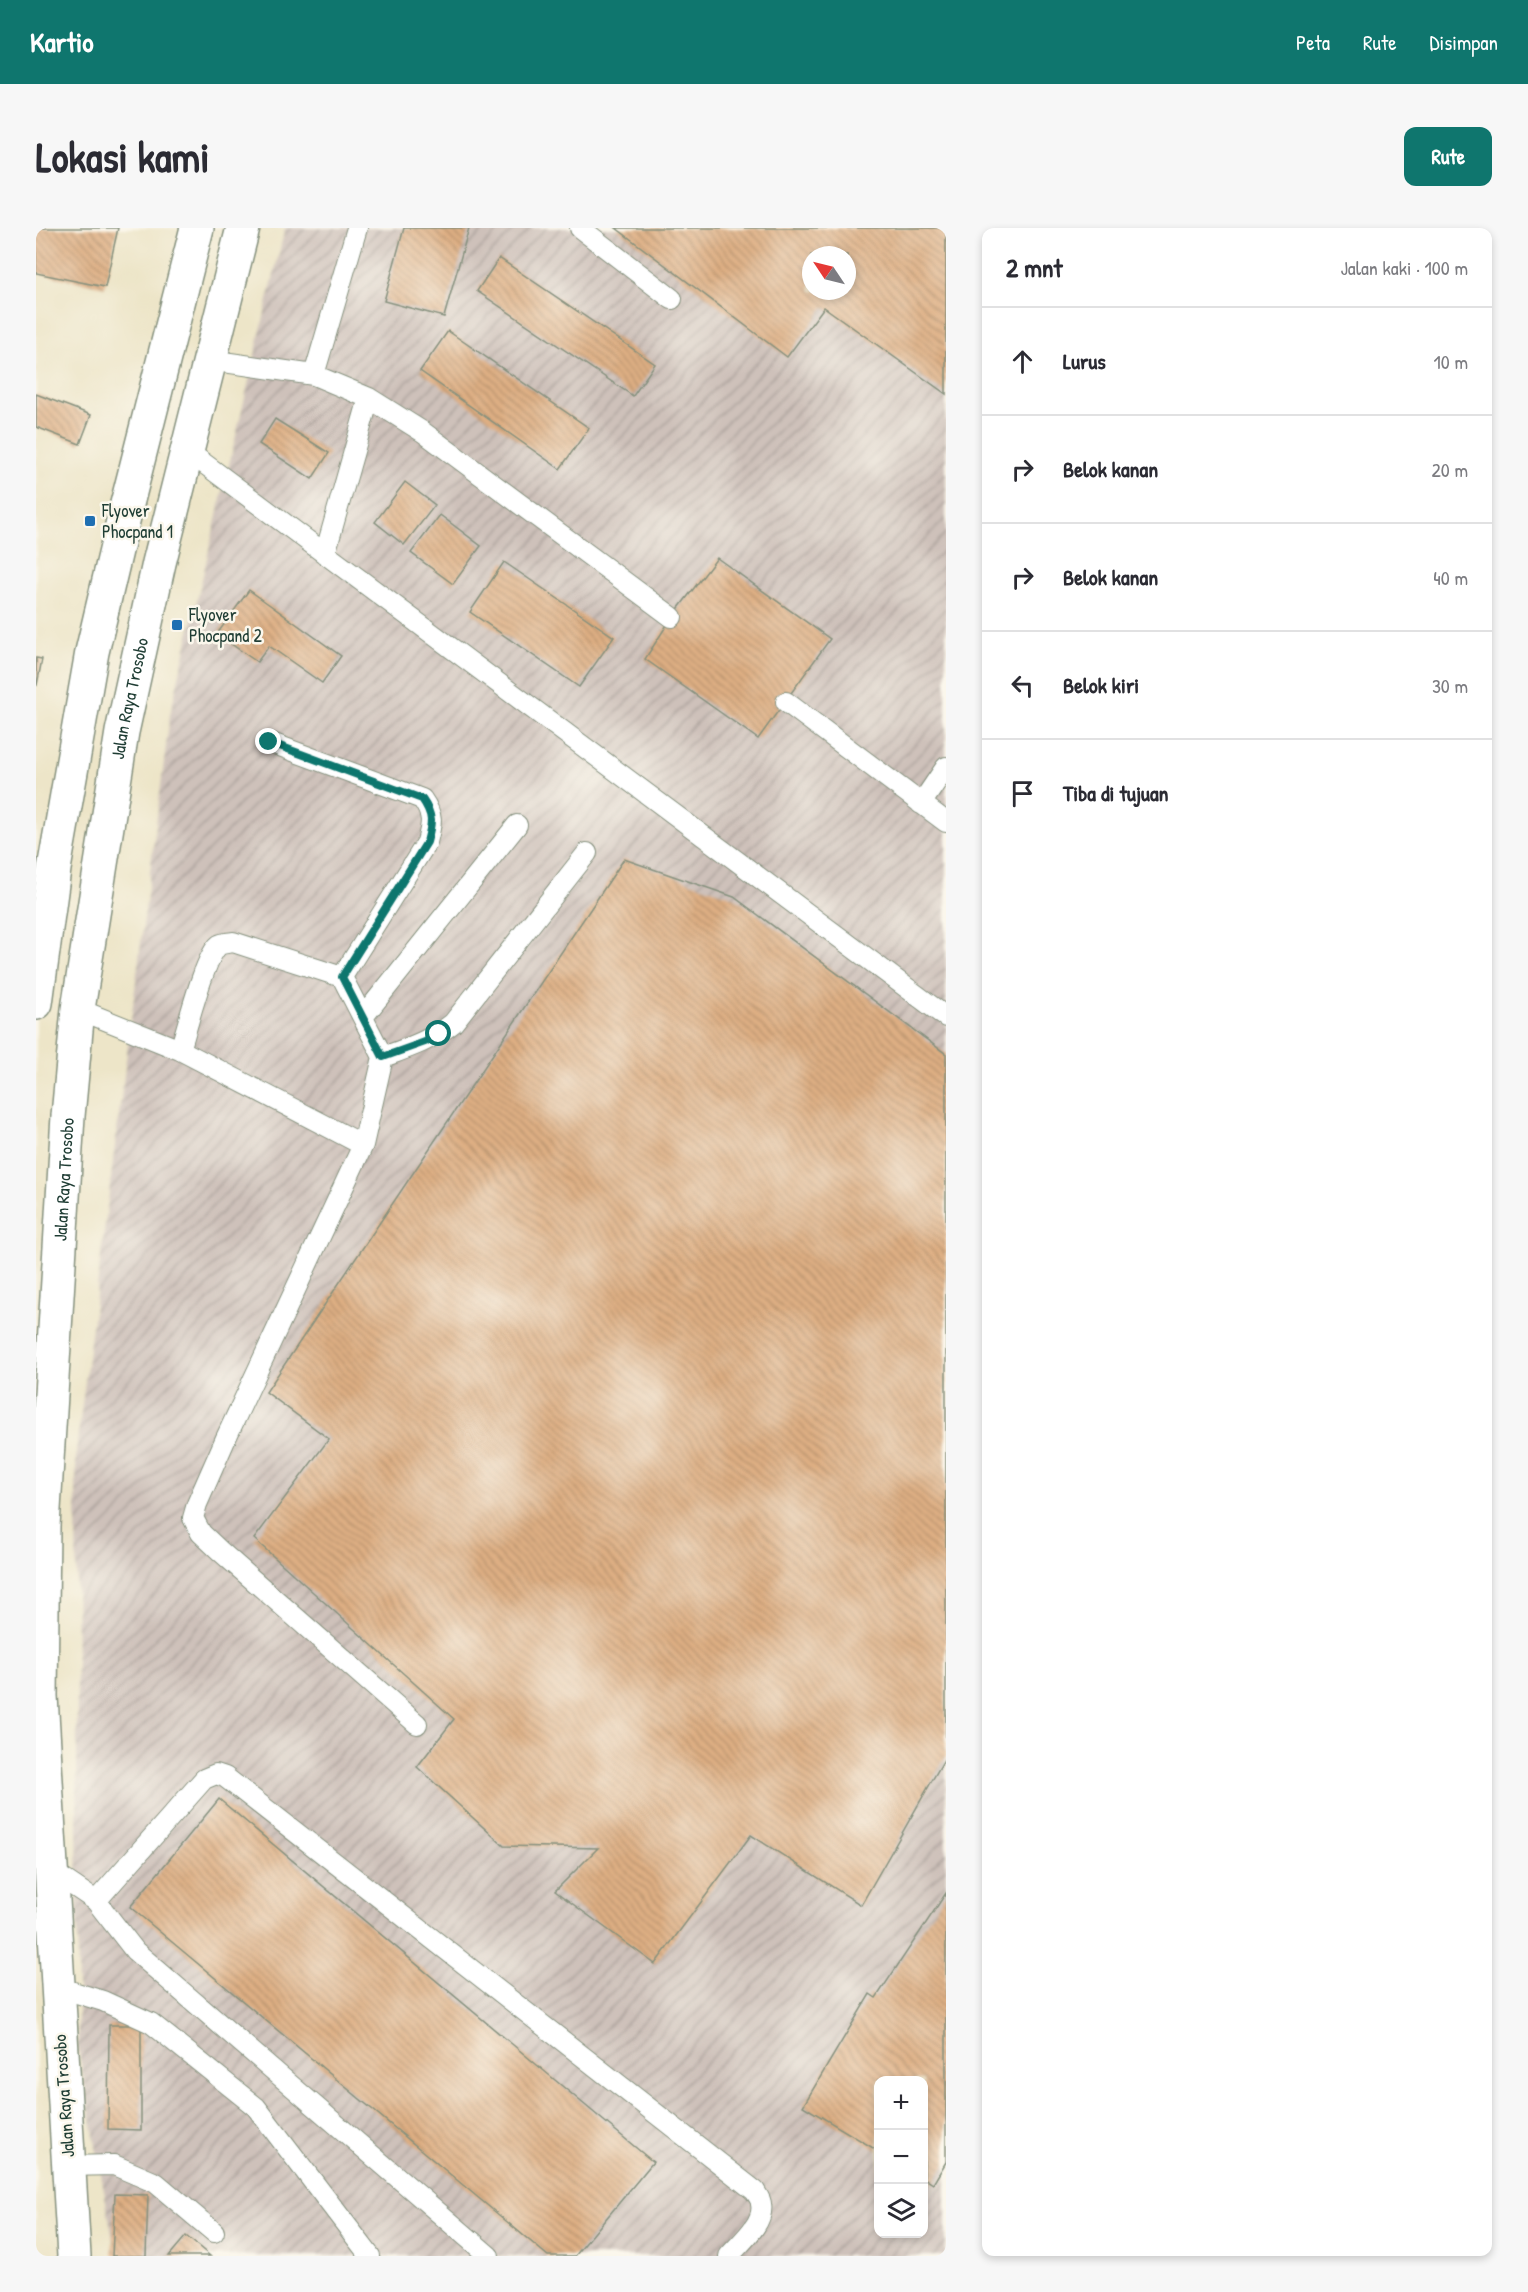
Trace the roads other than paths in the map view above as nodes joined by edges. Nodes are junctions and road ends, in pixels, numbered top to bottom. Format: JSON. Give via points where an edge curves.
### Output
{"nodes":[{"id":1,"x":197,"y":228,"type":"edge"},
{"id":2,"x":243,"y":228,"type":"edge"},
{"id":3,"x":357,"y":228,"type":"edge"},
{"id":4,"x":580,"y":228,"type":"edge"},
{"id":5,"x":672,"y":299,"type":"dead end"},
{"id":6,"x":209,"y":360,"type":"junction"},
{"id":7,"x":314,"y":375,"type":"junction"},
{"id":8,"x":369,"y":398,"type":"junction"},
{"id":9,"x":186,"y":450,"type":"junction"},
{"id":10,"x":325,"y":554,"type":"junction"},
{"id":11,"x":672,"y":617,"type":"dead end"},
{"id":12,"x":786,"y":702,"type":"dead end"},
{"id":13,"x":269,"y":742,"type":"dead end"},
{"id":14,"x":946,"y":767,"type":"edge"},
{"id":15,"x":921,"y":804,"type":"junction"},
{"id":16,"x":946,"y":822,"type":"edge"},
{"id":17,"x":517,"y":825,"type":"dead end"},
{"id":18,"x":587,"y":853,"type":"dead end"},
{"id":19,"x":342,"y":977,"type":"junction"},
{"id":20,"x":36,"y":1003,"type":"edge"},
{"id":21,"x":78,"y":1010,"type":"junction"},
{"id":22,"x":363,"y":1017,"type":"junction"},
{"id":23,"x":946,"y":1017,"type":"edge"},
{"id":24,"x":180,"y":1050,"type":"junction"},
{"id":25,"x":383,"y":1057,"type":"junction"},
{"id":26,"x":363,"y":1145,"type":"junction"},
{"id":27,"x":417,"y":1724,"type":"dead end"},
{"id":28,"x":50,"y":1870,"type":"junction"},
{"id":29,"x":96,"y":1901,"type":"junction"},
{"id":30,"x":57,"y":1987,"type":"junction"},
{"id":31,"x":68,"y":2166,"type":"junction"},
{"id":32,"x":214,"y":2232,"type":"dead end"},
{"id":33,"x":74,"y":2256,"type":"edge"},
{"id":34,"x":370,"y":2256,"type":"edge"},
{"id":35,"x":489,"y":2256,"type":"edge"},
{"id":36,"x":729,"y":2256,"type":"edge"}],
"edges":[{"from":1,"to":20,"type":"highway","via":[[92,652],[54,869]]},
{"from":2,"to":6,"type":"highway","name":"Jalan Raya Trosobo"},
{"from":3,"to":7,"type":"lane"},
{"from":4,"to":5,"type":"lane"},
{"from":6,"to":7,"type":"lane"},
{"from":6,"to":9,"type":"highway","name":"Jalan Raya Trosobo"},
{"from":7,"to":8,"type":"lane"},
{"from":8,"to":10,"type":"lane"},
{"from":8,"to":11,"type":"lane","via":[[423,432]]},
{"from":9,"to":10,"type":"lane"},
{"from":9,"to":21,"type":"highway","name":"Jalan Raya Trosobo","via":[[122,732]]},
{"from":10,"to":23,"type":"lane"},
{"from":12,"to":15,"type":"lane"},
{"from":13,"to":19,"type":"lane","via":[[422,799],[430,811],[432,825],[427,842]]},
{"from":14,"to":15,"type":"lane"},
{"from":15,"to":16,"type":"lane"},
{"from":17,"to":22,"type":"lane"},
{"from":18,"to":25,"type":"lane","via":[[453,1023],[425,1042]]},
{"from":19,"to":22,"type":"lane"},
{"from":19,"to":24,"type":"lane","via":[[233,942],[221,944],[212,954],[203,977]]},
{"from":21,"to":24,"type":"lane"},
{"from":21,"to":28,"type":"highway","name":"Jalan Raya Trosobo","via":[[43,1526],[41,1696]]},
{"from":22,"to":25,"type":"lane"},
{"from":24,"to":26,"type":"lane"},
{"from":25,"to":26,"type":"lane"},
{"from":26,"to":27,"type":"lane","via":[[231,1427],[193,1518],[201,1533],[220,1551]]},
{"from":28,"to":29,"type":"lane"},
{"from":28,"to":30,"type":"highway","name":"Jalan Raya Trosobo"},
{"from":29,"to":35,"type":"lane","via":[[135,1951]]},
{"from":29,"to":36,"type":"lane","via":[[204,1779],[216,1774],[225,1777],[755,2191],[761,2213]]},
{"from":30,"to":31,"type":"highway","name":"Jalan Raya Trosobo"},
{"from":30,"to":34,"type":"lane","via":[[103,2001],[152,2023],[256,2107]]},
{"from":31,"to":32,"type":"lane","via":[[114,2165],[156,2183]]},
{"from":31,"to":33,"type":"highway","name":"Jalan Raya Trosobo"}]}
